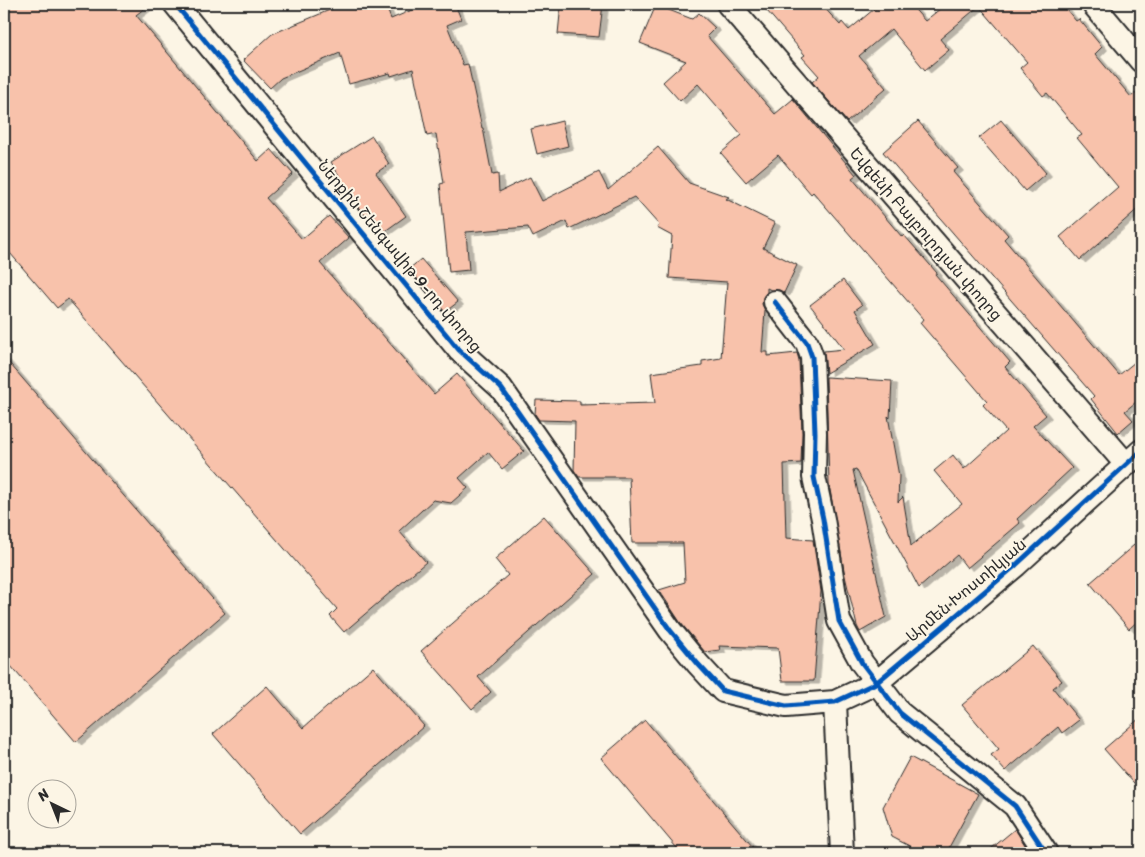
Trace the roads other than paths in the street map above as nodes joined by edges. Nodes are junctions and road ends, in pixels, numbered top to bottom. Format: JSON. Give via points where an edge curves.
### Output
{"nodes":[{"id":1,"x":175,"y":4,"type":"edge"},
{"id":2,"x":728,"y":4,"type":"edge"},
{"id":3,"x":1093,"y":4,"type":"edge"},
{"id":4,"x":1141,"y":61,"type":"edge"},
{"id":5,"x":775,"y":302,"type":"dead end"},
{"id":6,"x":1133,"y":457,"type":"edge"},
{"id":7,"x":876,"y":683,"type":"junction"},
{"id":8,"x":835,"y":702,"type":"junction"},
{"id":9,"x":786,"y":706,"type":"joint"},
{"id":10,"x":842,"y":853,"type":"edge"},
{"id":11,"x":1046,"y":853,"type":"edge"}],
"edges":[{"from":1,"to":9,"type":"street","name":"Ներքին Շենգավիթ 9-րդ փողոց","via":[[458,350],[501,388],[670,630],[698,664],[723,691]]},
{"from":2,"to":6,"type":"street","name":"Եվգենի Բայբուրդյան փողոց"},
{"from":3,"to":4,"type":"street"},
{"from":5,"to":7,"type":"street","via":[[807,343],[812,358],[814,476],[839,621]]},
{"from":6,"to":7,"type":"street","name":"Արմեն Խոստիկյան","via":[[1016,565]]},
{"from":7,"to":8,"type":"street","name":"Արմեն Խոստիկյան"},
{"from":7,"to":11,"type":"street","via":[[900,713],[1015,806]]},
{"from":8,"to":9,"type":"street","name":"Արմեն Խոստիկյան"},
{"from":8,"to":10,"type":"street"}]}
